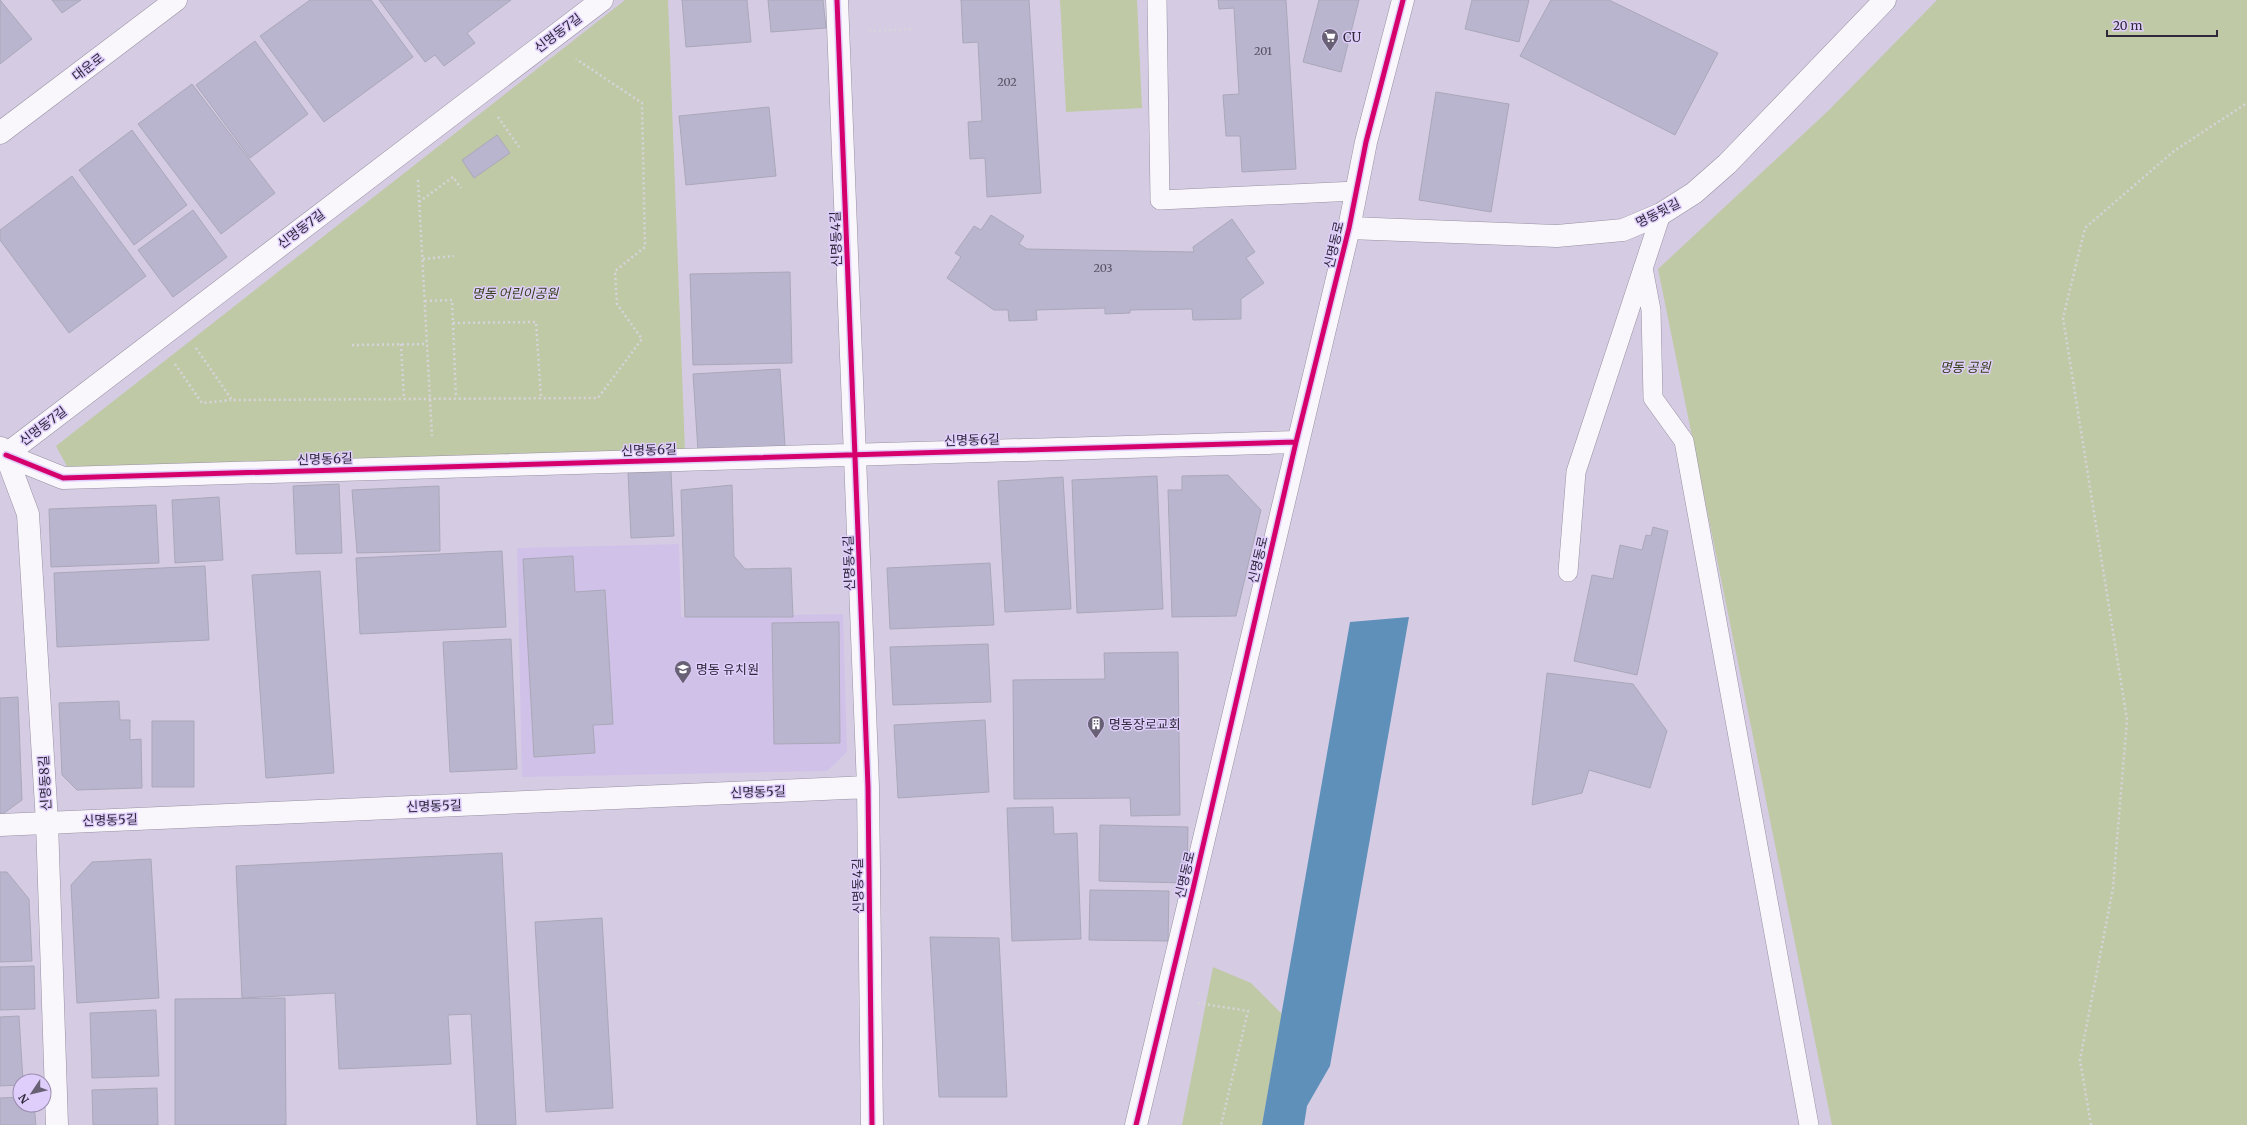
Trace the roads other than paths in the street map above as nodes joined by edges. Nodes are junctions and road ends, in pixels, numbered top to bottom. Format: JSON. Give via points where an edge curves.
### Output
{"nodes":[{"id":1,"x":176,"y":0,"type":"edge"},
{"id":2,"x":602,"y":0,"type":"edge"},
{"id":3,"x":837,"y":0,"type":"edge"},
{"id":4,"x":1157,"y":0,"type":"edge"},
{"id":5,"x":1403,"y":0,"type":"edge"},
{"id":6,"x":1885,"y":0,"type":"edge"},
{"id":7,"x":0,"y":133,"type":"edge"},
{"id":8,"x":1356,"y":191,"type":"junction"},
{"id":9,"x":1661,"y":214,"type":"junction"},
{"id":10,"x":1349,"y":228,"type":"junction"},
{"id":11,"x":1643,"y":268,"type":"junction"},
{"id":12,"x":1296,"y":442,"type":"junction"},
{"id":13,"x":2,"y":454,"type":"edge"},
{"id":14,"x":856,"y":454,"type":"junction"},
{"id":15,"x":1568,"y":572,"type":"dead end"},
{"id":16,"x":868,"y":787,"type":"junction"},
{"id":17,"x":47,"y":822,"type":"junction"},
{"id":18,"x":0,"y":825,"type":"edge"},
{"id":19,"x":57,"y":1125,"type":"edge"},
{"id":20,"x":872,"y":1125,"type":"edge"},
{"id":21,"x":1136,"y":1125,"type":"edge"},
{"id":22,"x":1809,"y":1125,"type":"edge"}],
"edges":[{"from":1,"to":7,"type":"street","name":"대운로"},
{"from":2,"to":13,"type":"street","name":"신명동7길"},
{"from":3,"to":14,"type":"street","name":"신명동4길"},
{"from":4,"to":8,"type":"lane","via":[[1160,200]]},
{"from":5,"to":8,"type":"street","name":"신명동로"},
{"from":6,"to":9,"type":"street","name":"명동뒷길","via":[[1727,164],[1694,193]]},
{"from":8,"to":10,"type":"street","name":"신명동로"},
{"from":9,"to":10,"type":"street","name":"명동뒷길","via":[[1623,230],[1557,236]]},
{"from":9,"to":11,"type":"lane"},
{"from":10,"to":12,"type":"street","name":"신명동로"},
{"from":11,"to":15,"type":"lane","via":[[1576,472]]},
{"from":11,"to":22,"type":"lane","via":[[1652,310],[1652,398],[1684,441]]},
{"from":12,"to":14,"type":"street","name":"신명동6길"},
{"from":12,"to":21,"type":"street","name":"신명동로"},
{"from":13,"to":14,"type":"street","name":"신명동6길","via":[[63,478]]},
{"from":13,"to":17,"type":"street","name":"신명동8길","via":[[28,514]]},
{"from":14,"to":16,"type":"street","name":"신명동4길"},
{"from":16,"to":17,"type":"street","name":"신명동5길"},
{"from":16,"to":20,"type":"street","name":"신명동4길"},
{"from":17,"to":18,"type":"street","name":"신명동5길"},
{"from":17,"to":19,"type":"street","name":"신명동8길"}]}
